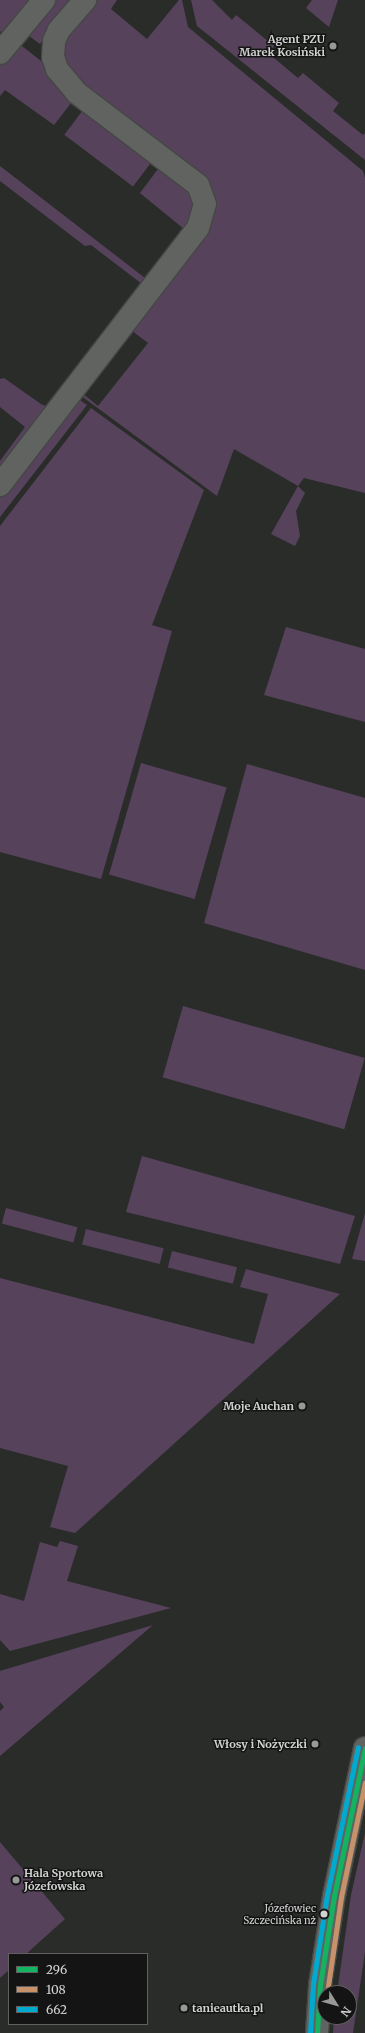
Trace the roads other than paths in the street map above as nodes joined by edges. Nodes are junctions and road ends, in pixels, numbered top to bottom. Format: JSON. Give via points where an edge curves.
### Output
{"nodes":[{"id":1,"x":44,"y":0,"type":"edge"},
{"id":2,"x":85,"y":0,"type":"edge"},
{"id":3,"x":0,"y":53,"type":"edge"},
{"id":4,"x":0,"y":485,"type":"edge"},
{"id":5,"x":365,"y":1748,"type":"edge"},
{"id":6,"x":317,"y":2033,"type":"edge"}],
"edges":[{"from":1,"to":3,"type":"street"},
{"from":2,"to":4,"type":"street","via":[[59,30],[54,41],[53,57],[57,69],[77,93],[198,185],[205,204],[198,228]]},
{"from":5,"to":6,"type":"street","via":[[334,1896],[320,1985]]}]}
